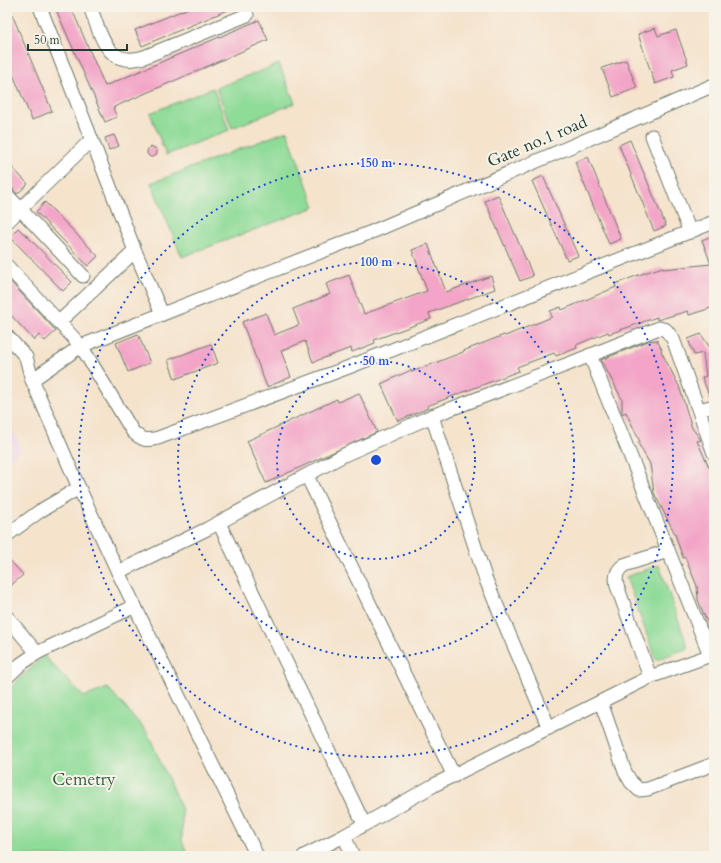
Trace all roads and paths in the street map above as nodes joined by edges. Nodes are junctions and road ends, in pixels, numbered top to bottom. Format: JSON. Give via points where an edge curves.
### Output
{"nodes":[{"id":1,"x":40,"y":7,"type":"edge"},
{"id":2,"x":90,"y":7,"type":"edge"},
{"id":3,"x":247,"y":15,"type":"dead end"},
{"id":4,"x":714,"y":85,"type":"edge"},
{"id":5,"x":652,"y":136,"type":"dead end"},
{"id":6,"x":91,"y":140,"type":"junction"},
{"id":7,"x":7,"y":195,"type":"edge"},
{"id":8,"x":20,"y":209,"type":"junction"},
{"id":9,"x":7,"y":222,"type":"edge"},
{"id":10,"x":714,"y":222,"type":"edge"},
{"id":11,"x":690,"y":232,"type":"junction"},
{"id":12,"x":135,"y":251,"type":"junction"},
{"id":13,"x":7,"y":266,"type":"edge"},
{"id":14,"x":83,"y":276,"type":"dead end"},
{"id":15,"x":162,"y":314,"type":"junction"},
{"id":16,"x":59,"y":322,"type":"junction"},
{"id":17,"x":7,"y":336,"type":"edge"},
{"id":18,"x":81,"y":346,"type":"junction"},
{"id":19,"x":590,"y":355,"type":"junction"},
{"id":20,"x":32,"y":380,"type":"junction"},
{"id":21,"x":714,"y":406,"type":"edge"},
{"id":22,"x":700,"y":410,"type":"junction"},
{"id":23,"x":432,"y":416,"type":"junction"},
{"id":24,"x":714,"y":453,"type":"edge"},
{"id":25,"x":307,"y":476,"type":"junction"},
{"id":26,"x":79,"y":488,"type":"junction"},
{"id":27,"x":219,"y":523,"type":"junction"},
{"id":28,"x":7,"y":535,"type":"edge"},
{"id":29,"x":668,"y":551,"type":"junction"},
{"id":30,"x":118,"y":572,"type":"junction"},
{"id":31,"x":135,"y":606,"type":"junction"},
{"id":32,"x":7,"y":617,"type":"edge"},
{"id":33,"x":37,"y":653,"type":"junction"},
{"id":34,"x":712,"y":655,"type":"edge"},
{"id":35,"x":7,"y":677,"type":"edge"},
{"id":36,"x":650,"y":677,"type":"junction"},
{"id":37,"x":601,"y":702,"type":"junction"},
{"id":38,"x":549,"y":728,"type":"junction"},
{"id":39,"x":714,"y":764,"type":"edge"},
{"id":40,"x":454,"y":776,"type":"junction"},
{"id":41,"x":364,"y":824,"type":"junction"},
{"id":42,"x":344,"y":836,"type":"junction"},
{"id":43,"x":257,"y":856,"type":"edge"},
{"id":44,"x":304,"y":856,"type":"edge"},
{"id":45,"x":353,"y":856,"type":"edge"}],
"edges":[{"from":1,"to":6,"type":"street"},
{"from":2,"to":3,"type":"street","via":[[107,48],[114,55],[128,60],[144,57]]},
{"from":4,"to":15,"type":"street","name":"Gate no.1 road","via":[[374,230]]},
{"from":5,"to":11,"type":"street"},
{"from":6,"to":8,"type":"street"},
{"from":6,"to":12,"type":"street"},
{"from":7,"to":8,"type":"street"},
{"from":8,"to":9,"type":"street"},
{"from":8,"to":14,"type":"street"},
{"from":10,"to":11,"type":"street"},
{"from":11,"to":18,"type":"street","via":[[349,367],[150,440],[140,439],[130,427]]},
{"from":12,"to":15,"type":"street"},
{"from":12,"to":16,"type":"street"},
{"from":13,"to":16,"type":"street"},
{"from":15,"to":18,"type":"street","name":"Gate no.1 road"},
{"from":16,"to":18,"type":"street"},
{"from":17,"to":20,"type":"street","via":[[26,357]]},
{"from":18,"to":20,"type":"street","name":"Gate no.1 road"},
{"from":19,"to":22,"type":"street","via":[[664,328],[673,339]]},
{"from":19,"to":23,"type":"street"},
{"from":19,"to":29,"type":"street"},
{"from":20,"to":26,"type":"street"},
{"from":21,"to":22,"type":"street"},
{"from":22,"to":24,"type":"street"},
{"from":23,"to":25,"type":"street","via":[[344,455]]},
{"from":23,"to":38,"type":"street","via":[[486,580]]},
{"from":25,"to":27,"type":"street"},
{"from":25,"to":40,"type":"street"},
{"from":26,"to":28,"type":"street","via":[[40,511]]},
{"from":26,"to":30,"type":"street"},
{"from":27,"to":30,"type":"street"},
{"from":27,"to":41,"type":"street"},
{"from":29,"to":34,"type":"street"},
{"from":29,"to":36,"type":"street","via":[[624,565],[616,577]]},
{"from":30,"to":31,"type":"street"},
{"from":31,"to":33,"type":"street"},
{"from":31,"to":43,"type":"street"},
{"from":32,"to":33,"type":"street"},
{"from":33,"to":35,"type":"street"},
{"from":34,"to":36,"type":"street"},
{"from":36,"to":37,"type":"street"},
{"from":37,"to":38,"type":"street"},
{"from":37,"to":39,"type":"street","via":[[625,772],[639,790],[648,789]]},
{"from":38,"to":40,"type":"street"},
{"from":40,"to":41,"type":"street"},
{"from":41,"to":42,"type":"street"},
{"from":42,"to":44,"type":"street"},
{"from":42,"to":45,"type":"street"}]}
